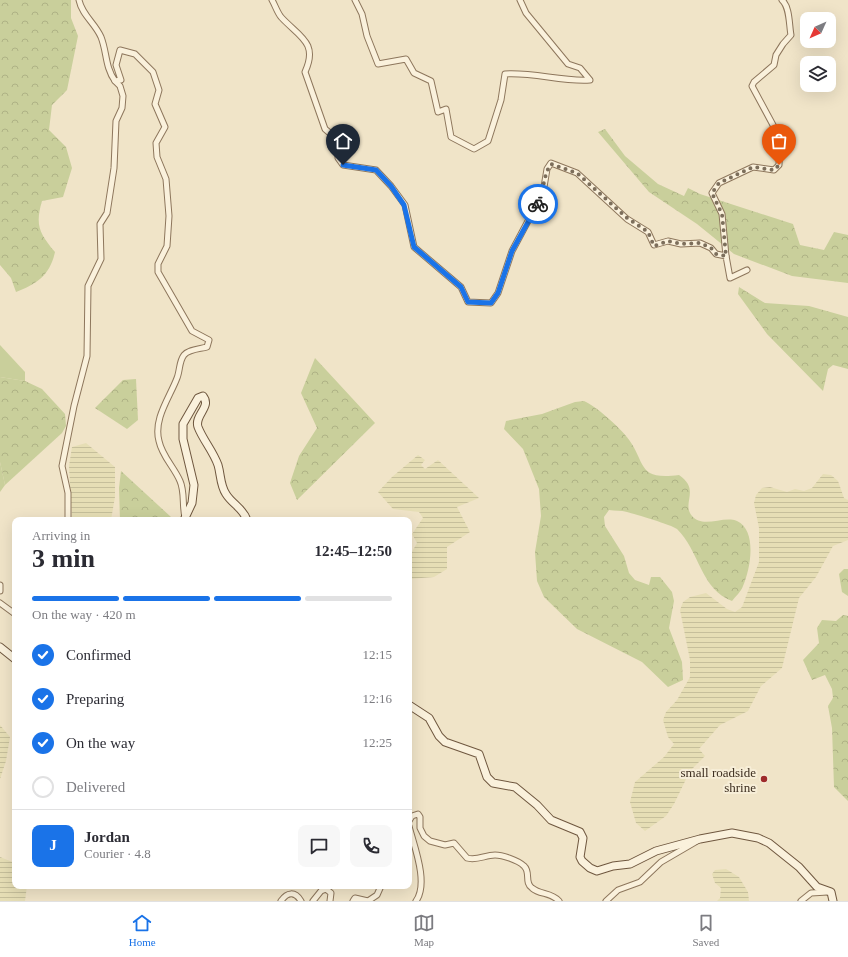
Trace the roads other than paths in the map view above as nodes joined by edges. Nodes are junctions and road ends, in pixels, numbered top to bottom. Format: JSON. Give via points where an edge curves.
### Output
{"nodes":[{"id":1,"x":79,"y":0,"type":"edge"},
{"id":2,"x":272,"y":0,"type":"edge"},
{"id":3,"x":355,"y":0,"type":"edge"},
{"id":4,"x":520,"y":0,"type":"edge"},
{"id":5,"x":782,"y":0,"type":"edge"},
{"id":6,"x":115,"y":81,"type":"junction"},
{"id":7,"x":726,"y":256,"type":"junction"},
{"id":8,"x":747,"y":270,"type":"dead end"},
{"id":9,"x":68,"y":517,"type":"edge"},
{"id":10,"x":184,"y":517,"type":"edge"},
{"id":11,"x":186,"y":517,"type":"edge"},
{"id":12,"x":246,"y":517,"type":"edge"},
{"id":13,"x":0,"y":585,"type":"edge"},
{"id":14,"x":0,"y":591,"type":"edge"},
{"id":15,"x":0,"y":603,"type":"edge"},
{"id":16,"x":12,"y":612,"type":"edge"},
{"id":17,"x":0,"y":647,"type":"edge"},
{"id":18,"x":12,"y":657,"type":"edge"},
{"id":19,"x":412,"y":707,"type":"edge"},
{"id":20,"x":412,"y":816,"type":"edge"},
{"id":21,"x":412,"y":837,"type":"edge"},
{"id":22,"x":700,"y":839,"type":"junction"},
{"id":23,"x":379,"y":889,"type":"edge"},
{"id":24,"x":831,"y":892,"type":"junction"},
{"id":25,"x":281,"y":901,"type":"edge"},
{"id":26,"x":301,"y":901,"type":"edge"},
{"id":27,"x":313,"y":901,"type":"edge"},
{"id":28,"x":330,"y":901,"type":"edge"},
{"id":29,"x":353,"y":901,"type":"edge"},
{"id":30,"x":416,"y":901,"type":"edge"},
{"id":31,"x":559,"y":901,"type":"edge"},
{"id":32,"x":606,"y":901,"type":"edge"},
{"id":33,"x":801,"y":901,"type":"edge"},
{"id":34,"x":833,"y":901,"type":"edge"}],
"edges":[{"from":1,"to":6,"type":"street","via":[[80,9],[101,37],[109,72]]},
{"from":2,"to":7,"type":"street","via":[[281,16],[300,34],[309,51],[311,59],[305,72],[325,129],[338,140],[338,158],[343,165],[376,170],[391,186],[404,205],[414,247],[461,287],[468,302],[491,303],[498,293],[512,251],[543,193],[547,169],[551,164],[577,173],[627,218],[648,232],[654,246],[668,241],[681,244],[700,243],[711,248],[716,254]]},
{"from":3,"to":4,"type":"street","via":[[378,64],[406,59],[414,73],[431,81],[438,112],[446,109],[452,137],[474,149],[488,141],[501,100],[505,74],[515,73],[573,82],[590,80],[580,68],[568,64],[526,13]]},
{"from":5,"to":7,"type":"street","via":[[787,10],[791,35],[776,55],[774,65],[752,86],[780,138],[779,165],[774,170],[753,167],[719,183],[714,188],[712,193],[722,214]]},
{"from":6,"to":9,"type":"street","via":[[120,86],[123,96],[122,108],[116,121],[114,168],[107,213],[100,224],[101,259],[88,286],[87,356],[62,466],[68,493]]},
{"from":6,"to":10,"type":"street","via":[[121,80],[116,65],[120,50],[136,54],[154,72],[158,81],[159,90],[155,104],[165,127],[156,143],[157,157],[166,179],[169,216],[167,246],[158,264],[158,272],[192,331],[209,340],[207,347],[188,351],[183,356],[160,417],[158,440],[181,483]]},
{"from":7,"to":8,"type":"street","via":[[730,278]]},
{"from":11,"to":12,"type":"main road","via":[[192,503],[194,484],[183,439],[183,424],[198,398],[203,396],[206,399],[206,406],[197,418],[197,426],[218,465],[227,496]]},
{"from":13,"to":14,"type":"street"},
{"from":15,"to":16,"type":"street"},
{"from":17,"to":18,"type":"main road"},
{"from":19,"to":22,"type":"main road","via":[[430,718],[445,742],[479,754],[493,783],[515,787],[551,820],[580,832],[583,838],[580,857],[593,870],[602,871],[613,866],[630,864],[656,851]]},
{"from":20,"to":31,"type":"street","via":[[418,814],[420,828],[430,841],[437,844],[454,843],[467,858],[480,859],[495,855],[523,864],[527,869],[528,884]]},
{"from":21,"to":30,"type":"street","via":[[420,866],[420,891]]},
{"from":22,"to":24,"type":"main road","via":[[732,834],[758,838],[799,867],[817,887]]},
{"from":22,"to":32,"type":"street","via":[[654,867],[640,882],[618,890]]},
{"from":23,"to":29,"type":"street","via":[[368,901],[355,898]]},
{"from":24,"to":33,"type":"street","via":[[811,893]]},
{"from":24,"to":34,"type":"main road"},
{"from":25,"to":26,"type":"street","via":[[284,896],[292,893]]},
{"from":27,"to":28,"type":"street","via":[[326,889],[331,893]]}]}
